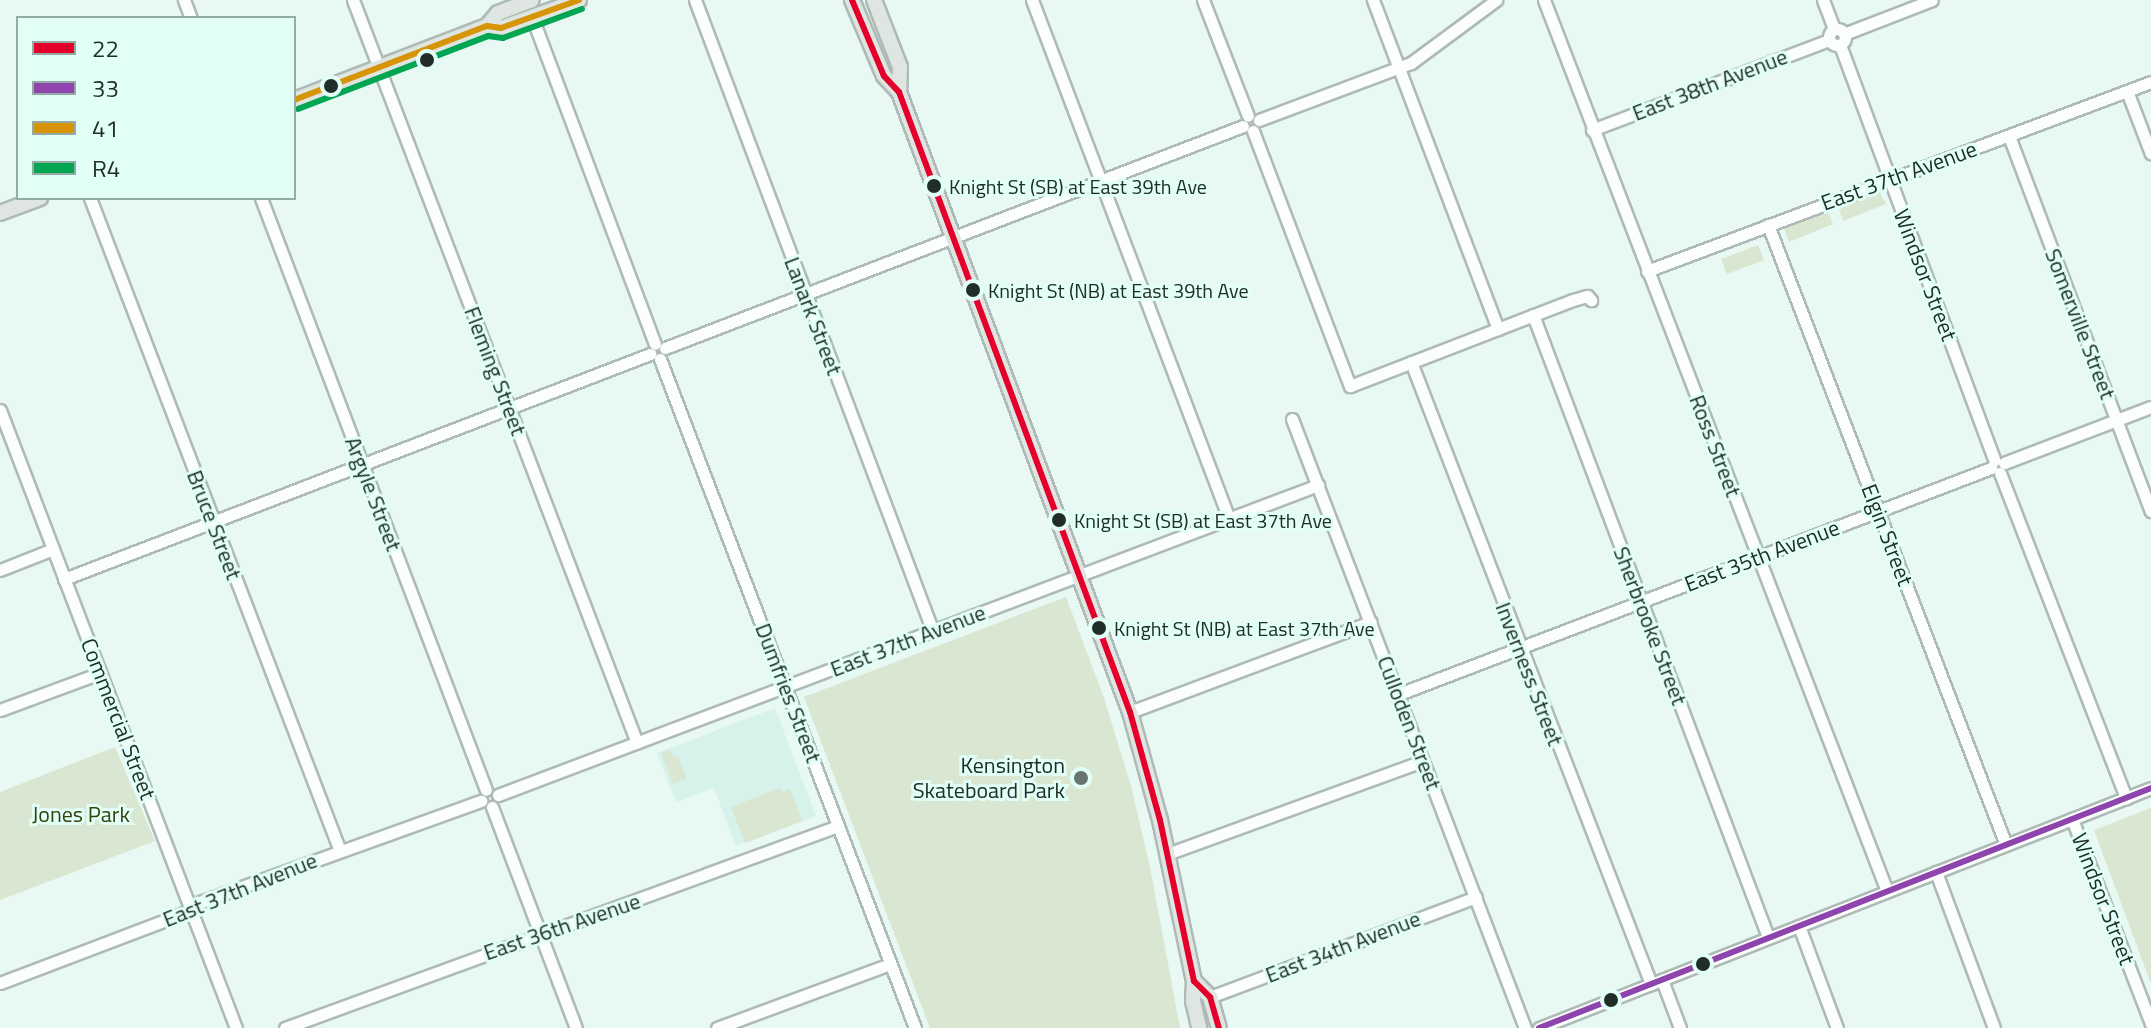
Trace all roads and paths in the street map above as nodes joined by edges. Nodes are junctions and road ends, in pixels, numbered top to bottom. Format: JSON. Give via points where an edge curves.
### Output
{"nodes":[{"id":1,"x":353,"y":0,"type":"edge"},
{"id":2,"x":579,"y":0,"type":"edge"},
{"id":3,"x":695,"y":0,"type":"edge"},
{"id":4,"x":852,"y":0,"type":"edge"},
{"id":5,"x":874,"y":0,"type":"edge"},
{"id":6,"x":1032,"y":0,"type":"edge"},
{"id":7,"x":1203,"y":0,"type":"edge"},
{"id":8,"x":1373,"y":0,"type":"edge"},
{"id":9,"x":1496,"y":0,"type":"edge"},
{"id":10,"x":1544,"y":0,"type":"edge"},
{"id":11,"x":1823,"y":0,"type":"edge"},
{"id":12,"x":1932,"y":0,"type":"edge"},
{"id":13,"x":528,"y":1,"type":"edge"},
{"id":14,"x":532,"y":17,"type":"junction"},
{"id":15,"x":487,"y":26,"type":"junction"},
{"id":16,"x":1837,"y":37,"type":"junction"},
{"id":17,"x":380,"y":67,"type":"junction"},
{"id":18,"x":1400,"y":68,"type":"junction"},
{"id":19,"x":2151,"y":82,"type":"edge"},
{"id":20,"x":2127,"y":91,"type":"junction"},
{"id":21,"x":899,"y":92,"type":"junction"},
{"id":22,"x":296,"y":99,"type":"edge"},
{"id":23,"x":1251,"y":123,"type":"junction"},
{"id":24,"x":1592,"y":130,"type":"junction"},
{"id":25,"x":2009,"y":136,"type":"junction"},
{"id":26,"x":2151,"y":154,"type":"edge"},
{"id":27,"x":1889,"y":178,"type":"junction"},
{"id":28,"x":1101,"y":180,"type":"junction"},
{"id":29,"x":35,"y":200,"type":"edge"},
{"id":30,"x":91,"y":200,"type":"edge"},
{"id":31,"x":262,"y":200,"type":"edge"},
{"id":32,"x":0,"y":213,"type":"edge"},
{"id":33,"x":1768,"y":225,"type":"junction"},
{"id":34,"x":953,"y":237,"type":"junction"},
{"id":35,"x":1647,"y":271,"type":"junction"},
{"id":36,"x":804,"y":294,"type":"junction"},
{"id":37,"x":1591,"y":300,"type":"dead end"},
{"id":38,"x":1533,"y":315,"type":"junction"},
{"id":39,"x":1498,"y":329,"type":"junction"},
{"id":40,"x":657,"y":351,"type":"junction"},
{"id":41,"x":1411,"y":362,"type":"junction"},
{"id":42,"x":2151,"y":407,"type":"edge"},
{"id":43,"x":509,"y":408,"type":"junction"},
{"id":44,"x":0,"y":410,"type":"edge"},
{"id":45,"x":1292,"y":419,"type":"dead end"},
{"id":46,"x":2116,"y":420,"type":"junction"},
{"id":47,"x":362,"y":464,"type":"junction"},
{"id":48,"x":1997,"y":466,"type":"junction"},
{"id":49,"x":1318,"y":485,"type":"junction"},
{"id":50,"x":1878,"y":511,"type":"junction"},
{"id":51,"x":2151,"y":511,"type":"edge"},
{"id":52,"x":1229,"y":519,"type":"junction"},
{"id":53,"x":213,"y":522,"type":"junction"},
{"id":54,"x":53,"y":549,"type":"junction"},
{"id":55,"x":1758,"y":557,"type":"junction"},
{"id":56,"x":0,"y":570,"type":"edge"},
{"id":57,"x":1080,"y":576,"type":"junction"},
{"id":58,"x":64,"y":579,"type":"junction"},
{"id":59,"x":1641,"y":602,"type":"junction"},
{"id":60,"x":1371,"y":622,"type":"junction"},
{"id":61,"x":933,"y":632,"type":"junction"},
{"id":62,"x":1519,"y":649,"type":"junction"},
{"id":63,"x":100,"y":673,"type":"junction"},
{"id":64,"x":786,"y":688,"type":"junction"},
{"id":65,"x":1399,"y":694,"type":"junction"},
{"id":66,"x":0,"y":710,"type":"edge"},
{"id":67,"x":1130,"y":712,"type":"junction"},
{"id":68,"x":637,"y":743,"type":"junction"},
{"id":69,"x":1423,"y":761,"type":"junction"},
{"id":70,"x":2151,"y":788,"type":"edge"},
{"id":71,"x":2126,"y":798,"type":"junction"},
{"id":72,"x":486,"y":799,"type":"junction"},
{"id":73,"x":2072,"y":819,"type":"junction"},
{"id":74,"x":838,"y":826,"type":"junction"},
{"id":75,"x":2006,"y":845,"type":"junction"},
{"id":76,"x":340,"y":851,"type":"junction"},
{"id":77,"x":1167,"y":854,"type":"junction"},
{"id":78,"x":1936,"y":872,"type":"junction"},
{"id":79,"x":1887,"y":891,"type":"junction"},
{"id":80,"x":1476,"y":897,"type":"junction"},
{"id":81,"x":190,"y":908,"type":"junction"},
{"id":82,"x":1799,"y":926,"type":"junction"},
{"id":83,"x":540,"y":936,"type":"junction"},
{"id":84,"x":1768,"y":937,"type":"junction"},
{"id":85,"x":890,"y":964,"type":"junction"},
{"id":86,"x":1194,"y":981,"type":"junction"},
{"id":87,"x":1656,"y":982,"type":"junction"},
{"id":88,"x":0,"y":983,"type":"edge"},
{"id":89,"x":1210,"y":997,"type":"junction"},
{"id":90,"x":2151,"y":1024,"type":"edge"},
{"id":91,"x":236,"y":1028,"type":"edge"},
{"id":92,"x":285,"y":1028,"type":"edge"},
{"id":93,"x":576,"y":1028,"type":"edge"},
{"id":94,"x":717,"y":1028,"type":"edge"},
{"id":95,"x":915,"y":1028,"type":"edge"},
{"id":96,"x":1199,"y":1028,"type":"edge"},
{"id":97,"x":1219,"y":1028,"type":"edge"},
{"id":98,"x":1525,"y":1028,"type":"edge"},
{"id":99,"x":1539,"y":1028,"type":"edge"},
{"id":100,"x":1680,"y":1028,"type":"edge"},
{"id":101,"x":1837,"y":1028,"type":"edge"},
{"id":102,"x":1994,"y":1028,"type":"edge"}],
"edges":[{"from":1,"to":17,"type":"street","name":"Fleming Street"},
{"from":2,"to":14,"type":"main road"},
{"from":3,"to":36,"type":"street","name":"Lanark Street"},
{"from":4,"to":21,"type":"main road","via":[[884,76]]},
{"from":5,"to":21,"type":"main road","via":[[900,67]]},
{"from":6,"to":28,"type":"street"},
{"from":7,"to":23,"type":"street"},
{"from":8,"to":18,"type":"street"},
{"from":9,"to":18,"type":"street"},
{"from":10,"to":24,"type":"street","name":"Ross Street"},
{"from":11,"to":16,"type":"street","name":"Windsor Street"},
{"from":12,"to":16,"type":"street","name":"East 38th Avenue"},
{"from":13,"to":15,"type":"main road","via":[[498,13]]},
{"from":14,"to":15,"type":"main road","via":[[501,28]]},
{"from":14,"to":40,"type":"street","name":"Dumfries Street"},
{"from":15,"to":17,"type":"main road"},
{"from":16,"to":24,"type":"street","name":"East 38th Avenue"},
{"from":16,"to":27,"type":"street","name":"Windsor Street"},
{"from":17,"to":22,"type":"main road"},
{"from":17,"to":43,"type":"street","name":"Fleming Street"},
{"from":18,"to":23,"type":"street"},
{"from":18,"to":39,"type":"street"},
{"from":19,"to":20,"type":"street","name":"East 37th Avenue"},
{"from":20,"to":25,"type":"street","name":"East 37th Avenue"},
{"from":20,"to":26,"type":"street"},
{"from":21,"to":34,"type":"main road"},
{"from":23,"to":28,"type":"street"},
{"from":23,"to":41,"type":"street","via":[[1350,386]]},
{"from":24,"to":35,"type":"street","name":"Ross Street"},
{"from":25,"to":27,"type":"street","name":"East 37th Avenue"},
{"from":25,"to":46,"type":"street","name":"Somerville Street"},
{"from":27,"to":33,"type":"street","name":"East 37th Avenue"},
{"from":27,"to":48,"type":"street","name":"Windsor Street"},
{"from":28,"to":34,"type":"street"},
{"from":28,"to":52,"type":"street"},
{"from":29,"to":32,"type":"main road"},
{"from":30,"to":53,"type":"street","name":"Bruce Street"},
{"from":31,"to":47,"type":"street","name":"Argyle Street"},
{"from":33,"to":35,"type":"street","name":"East 37th Avenue"},
{"from":33,"to":50,"type":"street","name":"Elgin Street"},
{"from":34,"to":36,"type":"street"},
{"from":34,"to":57,"type":"main road"},
{"from":35,"to":55,"type":"street","name":"Ross Street"},
{"from":36,"to":40,"type":"street"},
{"from":36,"to":61,"type":"street","name":"Lanark Street"},
{"from":37,"to":38,"type":"street","via":[[1587,296]]},
{"from":38,"to":39,"type":"street"},
{"from":38,"to":59,"type":"street","name":"Sherbrooke Street"},
{"from":39,"to":41,"type":"street"},
{"from":40,"to":43,"type":"street"},
{"from":40,"to":64,"type":"street","name":"Dumfries Street"},
{"from":41,"to":62,"type":"street","name":"Inverness Street"},
{"from":42,"to":46,"type":"street","name":"East 35th Avenue"},
{"from":43,"to":47,"type":"street"},
{"from":43,"to":68,"type":"street","name":"Fleming Street"},
{"from":44,"to":54,"type":"street","name":"Commercial Street"},
{"from":45,"to":49,"type":"street","name":"Culloden Street"},
{"from":46,"to":48,"type":"street","name":"East 35th Avenue"},
{"from":46,"to":51,"type":"street","name":"Somerville Street"},
{"from":47,"to":53,"type":"street"},
{"from":47,"to":72,"type":"street","name":"Argyle Street"},
{"from":48,"to":50,"type":"street","name":"East 35th Avenue"},
{"from":48,"to":71,"type":"street","name":"Windsor Street"},
{"from":49,"to":52,"type":"street","name":"East 37th Avenue"},
{"from":49,"to":60,"type":"street","name":"Culloden Street"},
{"from":50,"to":55,"type":"street","name":"East 35th Avenue"},
{"from":50,"to":75,"type":"street","name":"Elgin Street"},
{"from":52,"to":57,"type":"street","name":"East 37th Avenue"},
{"from":53,"to":58,"type":"street"},
{"from":53,"to":76,"type":"street","name":"Bruce Street"},
{"from":54,"to":56,"type":"street"},
{"from":54,"to":58,"type":"street","name":"Commercial Street"},
{"from":55,"to":59,"type":"street","name":"East 35th Avenue"},
{"from":55,"to":79,"type":"street","name":"Ross Street"},
{"from":57,"to":61,"type":"street","name":"East 37th Avenue"},
{"from":57,"to":67,"type":"main road"},
{"from":58,"to":63,"type":"street","name":"Commercial Street"},
{"from":59,"to":62,"type":"street","name":"East 35th Avenue"},
{"from":59,"to":84,"type":"street","name":"Sherbrooke Street"},
{"from":60,"to":65,"type":"street","name":"Culloden Street"},
{"from":60,"to":67,"type":"street"},
{"from":61,"to":64,"type":"street","name":"East 37th Avenue"},
{"from":62,"to":65,"type":"street","name":"East 35th Avenue"},
{"from":62,"to":87,"type":"street","name":"Inverness Street"},
{"from":63,"to":66,"type":"street"},
{"from":63,"to":81,"type":"street","name":"Commercial Street"},
{"from":64,"to":68,"type":"street","name":"East 37th Avenue"},
{"from":64,"to":74,"type":"street","name":"Dumfries Street"},
{"from":65,"to":69,"type":"street","name":"Culloden Street"},
{"from":67,"to":77,"type":"main road"},
{"from":68,"to":72,"type":"street","name":"East 37th Avenue"},
{"from":69,"to":77,"type":"street"},
{"from":69,"to":80,"type":"street","name":"Culloden Street"},
{"from":70,"to":71,"type":"street"},
{"from":71,"to":73,"type":"street"},
{"from":72,"to":76,"type":"street","name":"East 37th Avenue"},
{"from":72,"to":83,"type":"street","name":"Argyle Street"},
{"from":73,"to":75,"type":"street"},
{"from":73,"to":90,"type":"street","name":"Windsor Street"},
{"from":74,"to":83,"type":"street","name":"East 36th Avenue"},
{"from":74,"to":85,"type":"street","name":"Dumfries Street"},
{"from":75,"to":78,"type":"street"},
{"from":76,"to":81,"type":"street","name":"East 37th Avenue"},
{"from":77,"to":86,"type":"main road"},
{"from":78,"to":79,"type":"street"},
{"from":78,"to":102,"type":"street"},
{"from":79,"to":82,"type":"street"},
{"from":80,"to":89,"type":"street","name":"East 34th Avenue"},
{"from":80,"to":98,"type":"street","name":"Culloden Street"},
{"from":81,"to":88,"type":"street","name":"East 37th Avenue"},
{"from":81,"to":91,"type":"street","name":"Commercial Street"},
{"from":82,"to":84,"type":"street"},
{"from":82,"to":101,"type":"street"},
{"from":83,"to":92,"type":"street","name":"East 36th Avenue"},
{"from":83,"to":93,"type":"street","name":"Argyle Street"},
{"from":84,"to":87,"type":"street"},
{"from":85,"to":94,"type":"street"},
{"from":85,"to":95,"type":"street","name":"Dumfries Street"},
{"from":86,"to":89,"type":"main road"},
{"from":86,"to":96,"type":"main road"},
{"from":87,"to":99,"type":"street"},
{"from":87,"to":100,"type":"street","name":"Inverness Street"},
{"from":89,"to":97,"type":"main road"}]}
